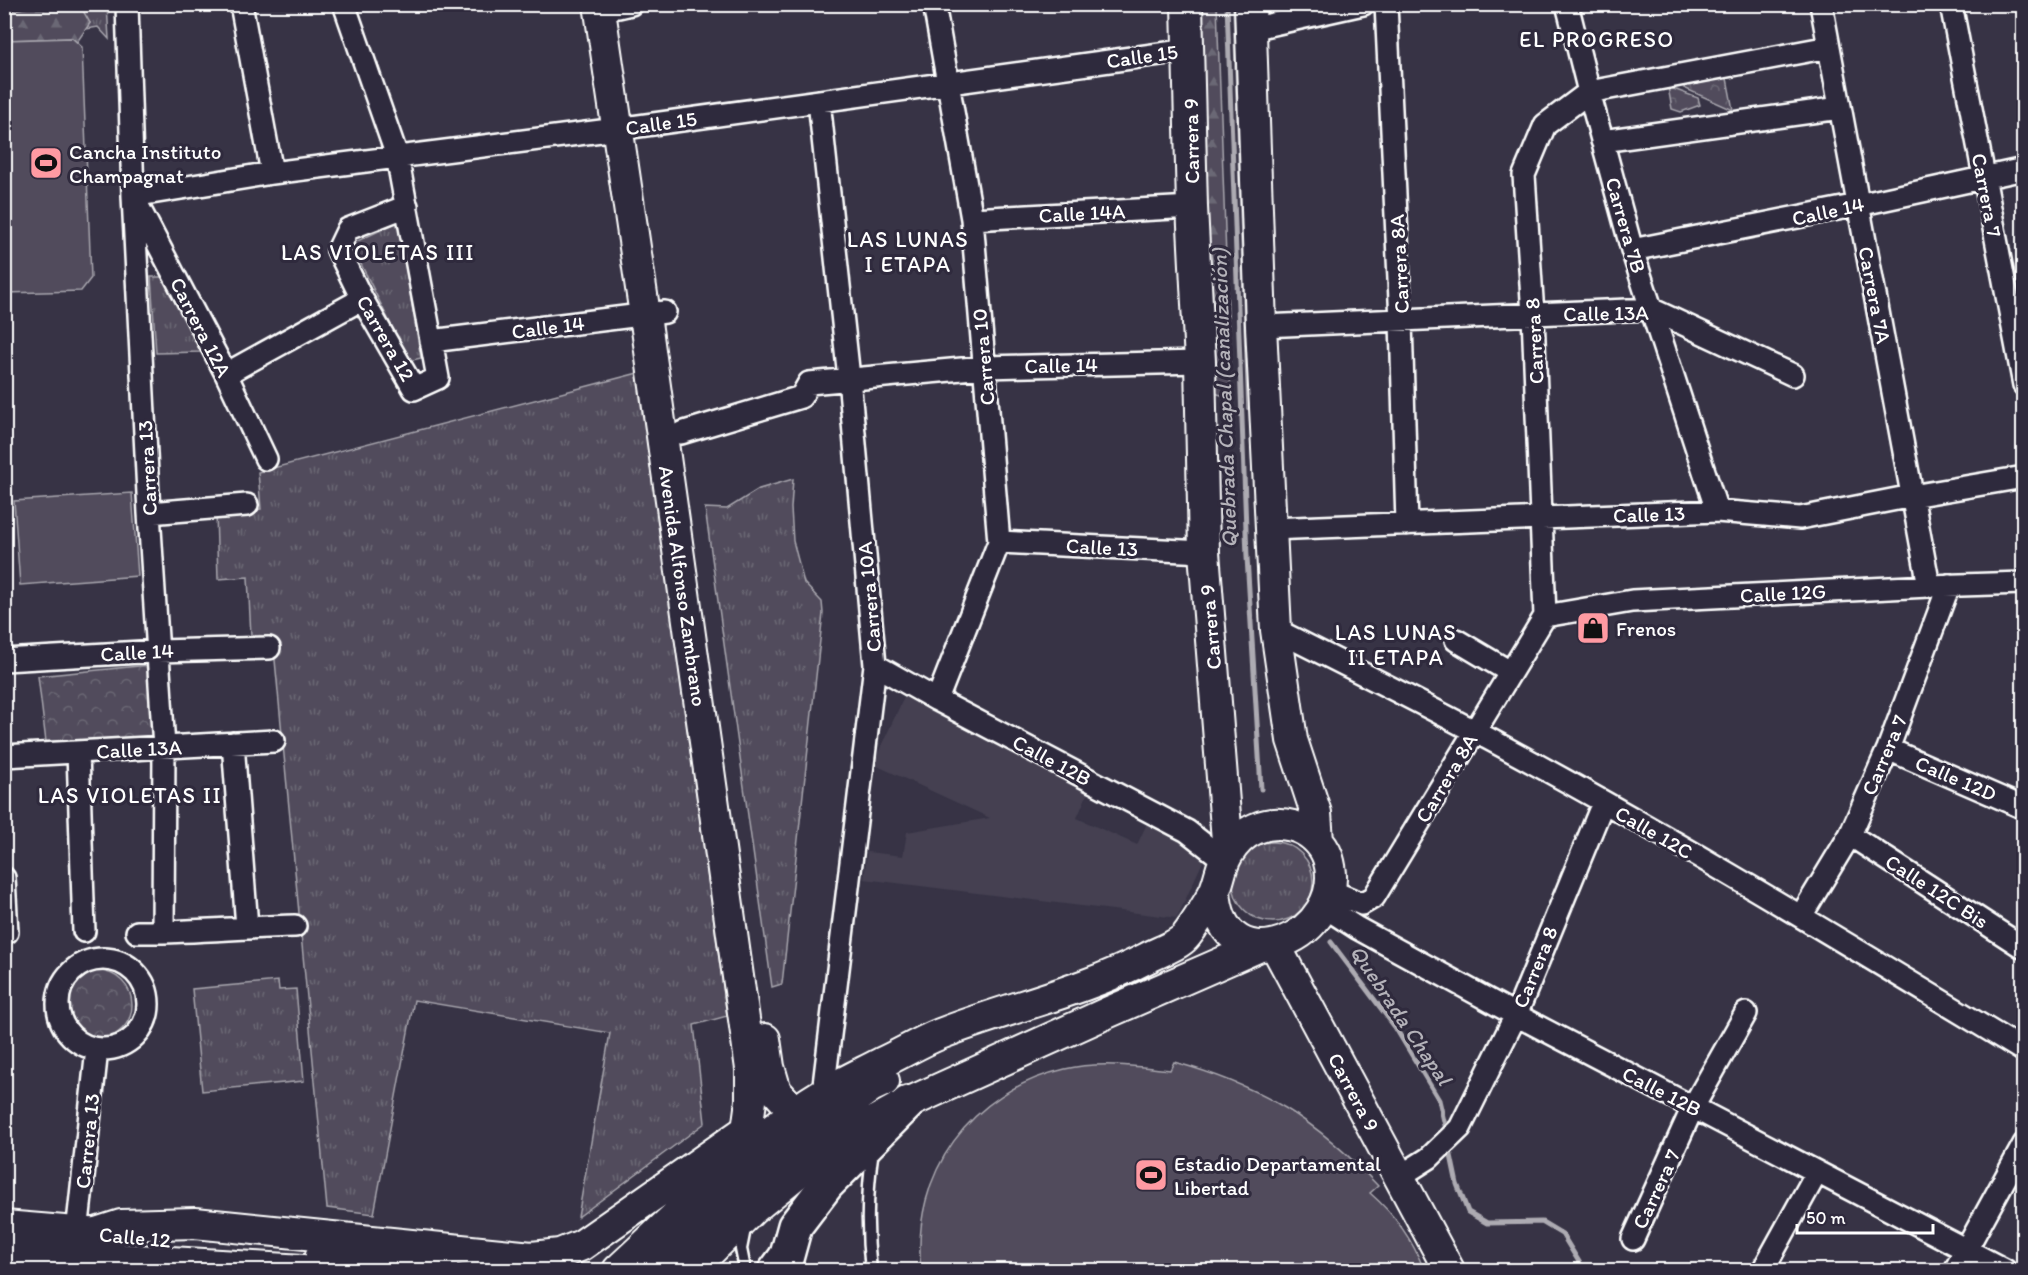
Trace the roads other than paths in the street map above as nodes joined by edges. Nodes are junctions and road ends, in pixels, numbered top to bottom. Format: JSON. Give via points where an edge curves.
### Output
{"nodes":[{"id":1,"x":127,"y":4,"type":"edge"},
{"id":2,"x":241,"y":4,"type":"edge"},
{"id":3,"x":344,"y":4,"type":"edge"},
{"id":4,"x":934,"y":4,"type":"edge"},
{"id":5,"x":1187,"y":4,"type":"edge"},
{"id":6,"x":1363,"y":4,"type":"edge"},
{"id":7,"x":1386,"y":4,"type":"edge"},
{"id":8,"x":1568,"y":4,"type":"edge"},
{"id":9,"x":1821,"y":4,"type":"edge"},
{"id":10,"x":1951,"y":4,"type":"edge"},
{"id":11,"x":616,"y":5,"type":"edge"},
{"id":12,"x":1250,"y":16,"type":"edge"},
{"id":13,"x":1829,"y":47,"type":"junction"},
{"id":14,"x":1189,"y":50,"type":"junction"},
{"id":15,"x":949,"y":83,"type":"junction"},
{"id":16,"x":1589,"y":92,"type":"junction"},
{"id":17,"x":819,"y":101,"type":"junction"},
{"id":18,"x":1840,"y":108,"type":"junction"},
{"id":19,"x":627,"y":127,"type":"junction"},
{"id":20,"x":1602,"y":141,"type":"junction"},
{"id":21,"x":398,"y":156,"type":"junction"},
{"id":22,"x":2024,"y":169,"type":"edge"},
{"id":23,"x":272,"y":173,"type":"junction"},
{"id":24,"x":1984,"y":177,"type":"junction"},
{"id":25,"x":133,"y":196,"type":"junction"},
{"id":26,"x":1858,"y":205,"type":"junction"},
{"id":27,"x":407,"y":206,"type":"junction"},
{"id":28,"x":1192,"y":207,"type":"junction"},
{"id":29,"x":972,"y":219,"type":"junction"},
{"id":30,"x":1632,"y":250,"type":"junction"},
{"id":31,"x":362,"y":299,"type":"junction"},
{"id":32,"x":1652,"y":309,"type":"junction"},
{"id":33,"x":655,"y":314,"type":"junction"},
{"id":34,"x":1533,"y":315,"type":"junction"},
{"id":35,"x":1401,"y":321,"type":"junction"},
{"id":36,"x":1261,"y":326,"type":"junction"},
{"id":37,"x":431,"y":341,"type":"junction"},
{"id":38,"x":1200,"y":362,"type":"junction"},
{"id":39,"x":984,"y":367,"type":"junction"},
{"id":40,"x":226,"y":374,"type":"junction"},
{"id":41,"x":1793,"y":375,"type":"dead end"},
{"id":42,"x":849,"y":378,"type":"junction"},
{"id":43,"x":2024,"y":385,"type":"edge"},
{"id":44,"x":681,"y":433,"type":"junction"},
{"id":45,"x":266,"y":459,"type":"dead end"},
{"id":46,"x":2024,"y":477,"type":"edge"},
{"id":47,"x":1912,"y":496,"type":"junction"},
{"id":48,"x":247,"y":505,"type":"dead end"},
{"id":49,"x":1717,"y":511,"type":"junction"},
{"id":50,"x":149,"y":513,"type":"junction"},
{"id":51,"x":1542,"y":518,"type":"junction"},
{"id":52,"x":1407,"y":524,"type":"junction"},
{"id":53,"x":1270,"y":529,"type":"junction"},
{"id":54,"x":999,"y":542,"type":"junction"},
{"id":55,"x":1204,"y":552,"type":"junction"},
{"id":56,"x":2024,"y":583,"type":"edge"},
{"id":57,"x":1939,"y":585,"type":"junction"},
{"id":58,"x":1545,"y":616,"type":"junction"},
{"id":59,"x":1275,"y":630,"type":"junction"},
{"id":60,"x":1456,"y":640,"type":"dead end"},
{"id":61,"x":269,"y":648,"type":"dead end"},
{"id":62,"x":158,"y":651,"type":"junction"},
{"id":63,"x":4,"y":660,"type":"edge"},
{"id":64,"x":875,"y":665,"type":"junction"},
{"id":65,"x":1510,"y":672,"type":"junction"},
{"id":66,"x":937,"y":700,"type":"junction"},
{"id":67,"x":1474,"y":731,"type":"junction"},
{"id":68,"x":274,"y":741,"type":"dead end"},
{"id":69,"x":233,"y":743,"type":"junction"},
{"id":70,"x":164,"y":747,"type":"junction"},
{"id":71,"x":1888,"y":749,"type":"junction"},
{"id":72,"x":78,"y":752,"type":"junction"},
{"id":73,"x":4,"y":756,"type":"edge"},
{"id":74,"x":1603,"y":803,"type":"junction"},
{"id":75,"x":2024,"y":808,"type":"edge"},
{"id":76,"x":1850,"y":835,"type":"junction"},
{"id":77,"x":1318,"y":841,"type":"junction"},
{"id":78,"x":1226,"y":856,"type":"junction"},
{"id":79,"x":4,"y":878,"type":"edge"},
{"id":80,"x":1215,"y":890,"type":"junction"},
{"id":81,"x":1326,"y":898,"type":"junction"},
{"id":82,"x":1801,"y":916,"type":"junction"},
{"id":83,"x":295,"y":926,"type":"dead end"},
{"id":84,"x":247,"y":927,"type":"junction"},
{"id":85,"x":84,"y":931,"type":"dead end"},
{"id":86,"x":7,"y":932,"type":"dead end"},
{"id":87,"x":137,"y":932,"type":"dead end"},
{"id":88,"x":163,"y":932,"type":"junction"},
{"id":89,"x":1267,"y":946,"type":"junction"},
{"id":90,"x":2024,"y":948,"type":"edge"},
{"id":91,"x":1109,"y":1012,"type":"junction"},
{"id":92,"x":1746,"y":1013,"type":"dead end"},
{"id":93,"x":1516,"y":1015,"type":"junction"},
{"id":94,"x":96,"y":1049,"type":"junction"},
{"id":95,"x":2024,"y":1051,"type":"edge"},
{"id":96,"x":823,"y":1093,"type":"junction"},
{"id":97,"x":908,"y":1103,"type":"junction"},
{"id":98,"x":1693,"y":1107,"type":"junction"},
{"id":99,"x":789,"y":1116,"type":"junction"},
{"id":100,"x":747,"y":1130,"type":"junction"},
{"id":101,"x":875,"y":1137,"type":"junction"},
{"id":102,"x":2024,"y":1144,"type":"edge"},
{"id":103,"x":731,"y":1166,"type":"junction"},
{"id":104,"x":1817,"y":1172,"type":"junction"},
{"id":105,"x":1399,"y":1177,"type":"junction"},
{"id":106,"x":753,"y":1209,"type":"junction"},
{"id":107,"x":4,"y":1226,"type":"edge"},
{"id":108,"x":795,"y":1226,"type":"junction"},
{"id":109,"x":1633,"y":1239,"type":"dead end"},
{"id":110,"x":77,"y":1241,"type":"junction"},
{"id":111,"x":1966,"y":1250,"type":"junction"},
{"id":112,"x":12,"y":1258,"type":"edge"},
{"id":113,"x":744,"y":1264,"type":"dead end"},
{"id":114,"x":127,"y":1270,"type":"edge"},
{"id":115,"x":303,"y":1270,"type":"edge"},
{"id":116,"x":443,"y":1270,"type":"edge"},
{"id":117,"x":618,"y":1270,"type":"edge"},
{"id":118,"x":653,"y":1270,"type":"edge"},
{"id":119,"x":692,"y":1270,"type":"edge"},
{"id":120,"x":762,"y":1270,"type":"edge"},
{"id":121,"x":785,"y":1270,"type":"edge"},
{"id":122,"x":871,"y":1270,"type":"edge"},
{"id":123,"x":1449,"y":1270,"type":"edge"},
{"id":124,"x":1763,"y":1270,"type":"edge"},
{"id":125,"x":1955,"y":1270,"type":"edge"},
{"id":126,"x":2005,"y":1270,"type":"edge"}],
"edges":[{"from":1,"to":25,"type":"street","name":"Carrera 13"},
{"from":2,"to":23,"type":"street"},
{"from":3,"to":21,"type":"street","name":"Carrera 12"},
{"from":4,"to":15,"type":"street","name":"Carrera 10"},
{"from":5,"to":14,"type":"main road","name":"Carrera 9"},
{"from":6,"to":12,"type":"street"},
{"from":7,"to":35,"type":"street","name":"Carrera 8A"},
{"from":8,"to":16,"type":"street","name":"Carrera 7B"},
{"from":9,"to":13,"type":"street","name":"Carrera 7A"},
{"from":10,"to":24,"type":"street","name":"Carrera 7"},
{"from":11,"to":19,"type":"main road","name":"Avenida Alfonso Zambrano"},
{"from":12,"to":36,"type":"main road"},
{"from":13,"to":16,"type":"street"},
{"from":13,"to":18,"type":"street","name":"Carrera 7A"},
{"from":14,"to":15,"type":"street","name":"Calle 15"},
{"from":14,"to":28,"type":"main road","name":"Carrera 9"},
{"from":15,"to":17,"type":"street","name":"Calle 15"},
{"from":15,"to":29,"type":"street","name":"Carrera 10"},
{"from":16,"to":20,"type":"street","name":"Carrera 7B"},
{"from":16,"to":34,"type":"street","name":"Carrera 8","via":[[1545,125],[1524,175]]},
{"from":17,"to":19,"type":"street","name":"Calle 15"},
{"from":17,"to":42,"type":"street","name":"Carrera 10A"},
{"from":18,"to":20,"type":"street"},
{"from":18,"to":26,"type":"street","name":"Carrera 7A"},
{"from":19,"to":21,"type":"street","name":"Calle 15"},
{"from":19,"to":33,"type":"main road","name":"Avenida Alfonso Zambrano"},
{"from":20,"to":30,"type":"street","name":"Carrera 7B"},
{"from":21,"to":23,"type":"street","name":"Calle 15"},
{"from":21,"to":27,"type":"street","name":"Carrera 12"},
{"from":22,"to":24,"type":"street","name":"Calle 14"},
{"from":23,"to":25,"type":"street","name":"Calle 15"},
{"from":24,"to":26,"type":"street","name":"Calle 14"},
{"from":24,"to":43,"type":"street","name":"Carrera 7"},
{"from":25,"to":40,"type":"street","name":"Carrera 12A"},
{"from":25,"to":50,"type":"street","name":"Carrera 13"},
{"from":26,"to":30,"type":"street","name":"Calle 14"},
{"from":26,"to":47,"type":"street","name":"Carrera 7A"},
{"from":27,"to":31,"type":"street","name":"Carrera 12","via":[[348,229],[338,250]]},
{"from":27,"to":37,"type":"street","name":"Carrera 12"},
{"from":28,"to":29,"type":"street","name":"Calle 14A"},
{"from":28,"to":38,"type":"main road","name":"Carrera 9"},
{"from":29,"to":39,"type":"street","name":"Carrera 10"},
{"from":30,"to":32,"type":"street","name":"Carrera 7B"},
{"from":31,"to":37,"type":"street","name":"Carrera 12","via":[[414,389],[438,378]]},
{"from":31,"to":40,"type":"street"},
{"from":32,"to":34,"type":"street","name":"Calle 13A"},
{"from":32,"to":41,"type":"street","name":"Calle 13A"},
{"from":32,"to":49,"type":"street","name":"Carrera 7B"},
{"from":33,"to":37,"type":"street","name":"Calle 14"},
{"from":33,"to":44,"type":"main road","name":"Avenida Alfonso Zambrano"},
{"from":33,"to":100,"type":"main road","name":"Avenida Alfonso Zambrano","via":[[751,1069]]},
{"from":34,"to":35,"type":"street","name":"Calle 13A"},
{"from":34,"to":51,"type":"street","name":"Carrera 8"},
{"from":35,"to":36,"type":"street","name":"Calle 13A"},
{"from":35,"to":52,"type":"street","name":"Carrera 8A"},
{"from":36,"to":53,"type":"main road"},
{"from":38,"to":39,"type":"street","name":"Calle 14"},
{"from":38,"to":55,"type":"main road","name":"Carrera 9"},
{"from":39,"to":42,"type":"street","name":"Calle 14"},
{"from":39,"to":54,"type":"street","name":"Carrera 10"},
{"from":40,"to":45,"type":"street","name":"Carrera 12A"},
{"from":42,"to":44,"type":"street","name":"Calle 14","via":[[809,383],[801,397]]},
{"from":42,"to":64,"type":"street","name":"Carrera 10A"},
{"from":44,"to":99,"type":"main road","name":"Avenida Alfonso Zambrano","via":[[769,1067]]},
{"from":46,"to":47,"type":"street","name":"Calle 13"},
{"from":47,"to":49,"type":"street","name":"Calle 13","via":[[1800,518]]},
{"from":47,"to":57,"type":"street","name":"Carrera 7A"},
{"from":48,"to":50,"type":"street"},
{"from":49,"to":51,"type":"street","name":"Calle 13"},
{"from":50,"to":62,"type":"street","name":"Carrera 13"},
{"from":51,"to":52,"type":"street","name":"Calle 13"},
{"from":51,"to":58,"type":"street","name":"Carrera 8"},
{"from":52,"to":53,"type":"street","name":"Calle 13"},
{"from":53,"to":59,"type":"main road"},
{"from":54,"to":55,"type":"street","name":"Calle 13"},
{"from":54,"to":66,"type":"street","name":"Carrera 10"},
{"from":55,"to":78,"type":"main road","name":"Carrera 9"},
{"from":56,"to":57,"type":"street","name":"Calle 12G"},
{"from":57,"to":58,"type":"street","name":"Calle 12G","via":[[1632,601]]},
{"from":57,"to":71,"type":"street","name":"Carrera 7"},
{"from":58,"to":65,"type":"street","name":"Carrera 8A"},
{"from":59,"to":67,"type":"street","name":"Calle 12C"},
{"from":59,"to":77,"type":"main road","via":[[1292,740],[1316,813]]},
{"from":60,"to":65,"type":"street"},
{"from":61,"to":62,"type":"street","name":"Calle 14"},
{"from":62,"to":63,"type":"street","name":"Calle 14"},
{"from":62,"to":70,"type":"street","name":"Carrera 13"},
{"from":64,"to":66,"type":"street","name":"Calle 12B"},
{"from":64,"to":96,"type":"street","name":"Carrera 10A"},
{"from":65,"to":67,"type":"street","name":"Carrera 8A"},
{"from":66,"to":78,"type":"street","name":"Calle 12B","via":[[1187,831]]},
{"from":67,"to":74,"type":"street","name":"Calle 12C"},
{"from":67,"to":81,"type":"street","name":"Carrera 8A","via":[[1374,897],[1362,904]]},
{"from":68,"to":69,"type":"street","name":"Calle 13A"},
{"from":69,"to":70,"type":"street","name":"Calle 13A"},
{"from":69,"to":84,"type":"street"},
{"from":70,"to":72,"type":"street","name":"Calle 13A"},
{"from":70,"to":88,"type":"street","name":"Carrera 13"},
{"from":71,"to":75,"type":"street","name":"Calle 12D"},
{"from":71,"to":76,"type":"street","name":"Carrera 7"},
{"from":72,"to":73,"type":"street","name":"Calle 13A"},
{"from":72,"to":85,"type":"street"},
{"from":74,"to":82,"type":"street","name":"Calle 12C"},
{"from":74,"to":93,"type":"street","name":"Carrera 8"},
{"from":76,"to":82,"type":"street","name":"Carrera 7"},
{"from":76,"to":90,"type":"street","name":"Calle 12C Bis"},
{"from":77,"to":78,"type":"main road","via":[[1302,828],[1281,823],[1260,825],[1242,837]]},
{"from":77,"to":81,"type":"main road","via":[[1331,873]]},
{"from":78,"to":80,"type":"main road"},
{"from":79,"to":86,"type":"street"},
{"from":80,"to":89,"type":"main road","via":[[1223,926],[1243,943]]},
{"from":80,"to":96,"type":"main road","via":[[1183,940],[1115,975],[939,1034]]},
{"from":81,"to":89,"type":"main road","via":[[1315,919],[1296,937]]},
{"from":81,"to":93,"type":"street","name":"Calle 12B","via":[[1357,928]]},
{"from":82,"to":95,"type":"street","name":"Calle 12C"},
{"from":83,"to":84,"type":"street"},
{"from":84,"to":88,"type":"street"},
{"from":87,"to":88,"type":"street"},
{"from":89,"to":91,"type":"main road"},
{"from":89,"to":105,"type":"main road","name":"Carrera 9"},
{"from":91,"to":97,"type":"main road"},
{"from":91,"to":118,"type":"main road","via":[[1059,1013],[971,1039],[871,1087],[774,1158]]},
{"from":92,"to":98,"type":"street","name":"Carrera 7"},
{"from":93,"to":98,"type":"street","name":"Calle 12B"},
{"from":93,"to":105,"type":"street","name":"Carrera 8","via":[[1460,1128],[1429,1158]]},
{"from":94,"to":94,"type":"street","via":[[112,1049],[127,1043],[146,1018],[148,1002],[137,973],[109,959],[93,959],[79,965],[67,976],[57,1006],[69,1035]]},
{"from":94,"to":110,"type":"street","name":"Carrera 13"},
{"from":96,"to":99,"type":"main road"},
{"from":97,"to":101,"type":"main road"},
{"from":97,"to":106,"type":"main road","via":[[823,1152]]},
{"from":98,"to":104,"type":"street","name":"Calle 12B"},
{"from":98,"to":109,"type":"street","name":"Carrera 7"},
{"from":99,"to":100,"type":"main road"},
{"from":99,"to":103,"type":"main road"},
{"from":100,"to":103,"type":"main road","name":"Avenida Alfonso Zambrano"},
{"from":100,"to":110,"type":"main road","via":[[582,1245],[560,1254],[532,1257],[195,1223],[121,1225]]},
{"from":101,"to":108,"type":"main road","via":[[827,1184]]},
{"from":101,"to":122,"type":"lane","via":[[867,1210]]},
{"from":102,"to":111,"type":"street"},
{"from":103,"to":117,"type":"main road"},
{"from":104,"to":111,"type":"street","name":"Calle 12B"},
{"from":104,"to":124,"type":"street"},
{"from":105,"to":123,"type":"main road","name":"Carrera 9"},
{"from":106,"to":113,"type":"lane","via":[[741,1249]]},
{"from":106,"to":119,"type":"main road"},
{"from":107,"to":110,"type":"main road","name":"Calle 12"},
{"from":108,"to":120,"type":"lane"},
{"from":108,"to":121,"type":"main road"},
{"from":110,"to":112,"type":"main road","name":"Calle 12"},
{"from":110,"to":114,"type":"main road"},
{"from":110,"to":115,"type":"main road","name":"Calle 12"},
{"from":110,"to":116,"type":"main road","name":"Calle 12","via":[[265,1248]]},
{"from":111,"to":125,"type":"street"},
{"from":111,"to":126,"type":"street","name":"Calle 12B"}]}
